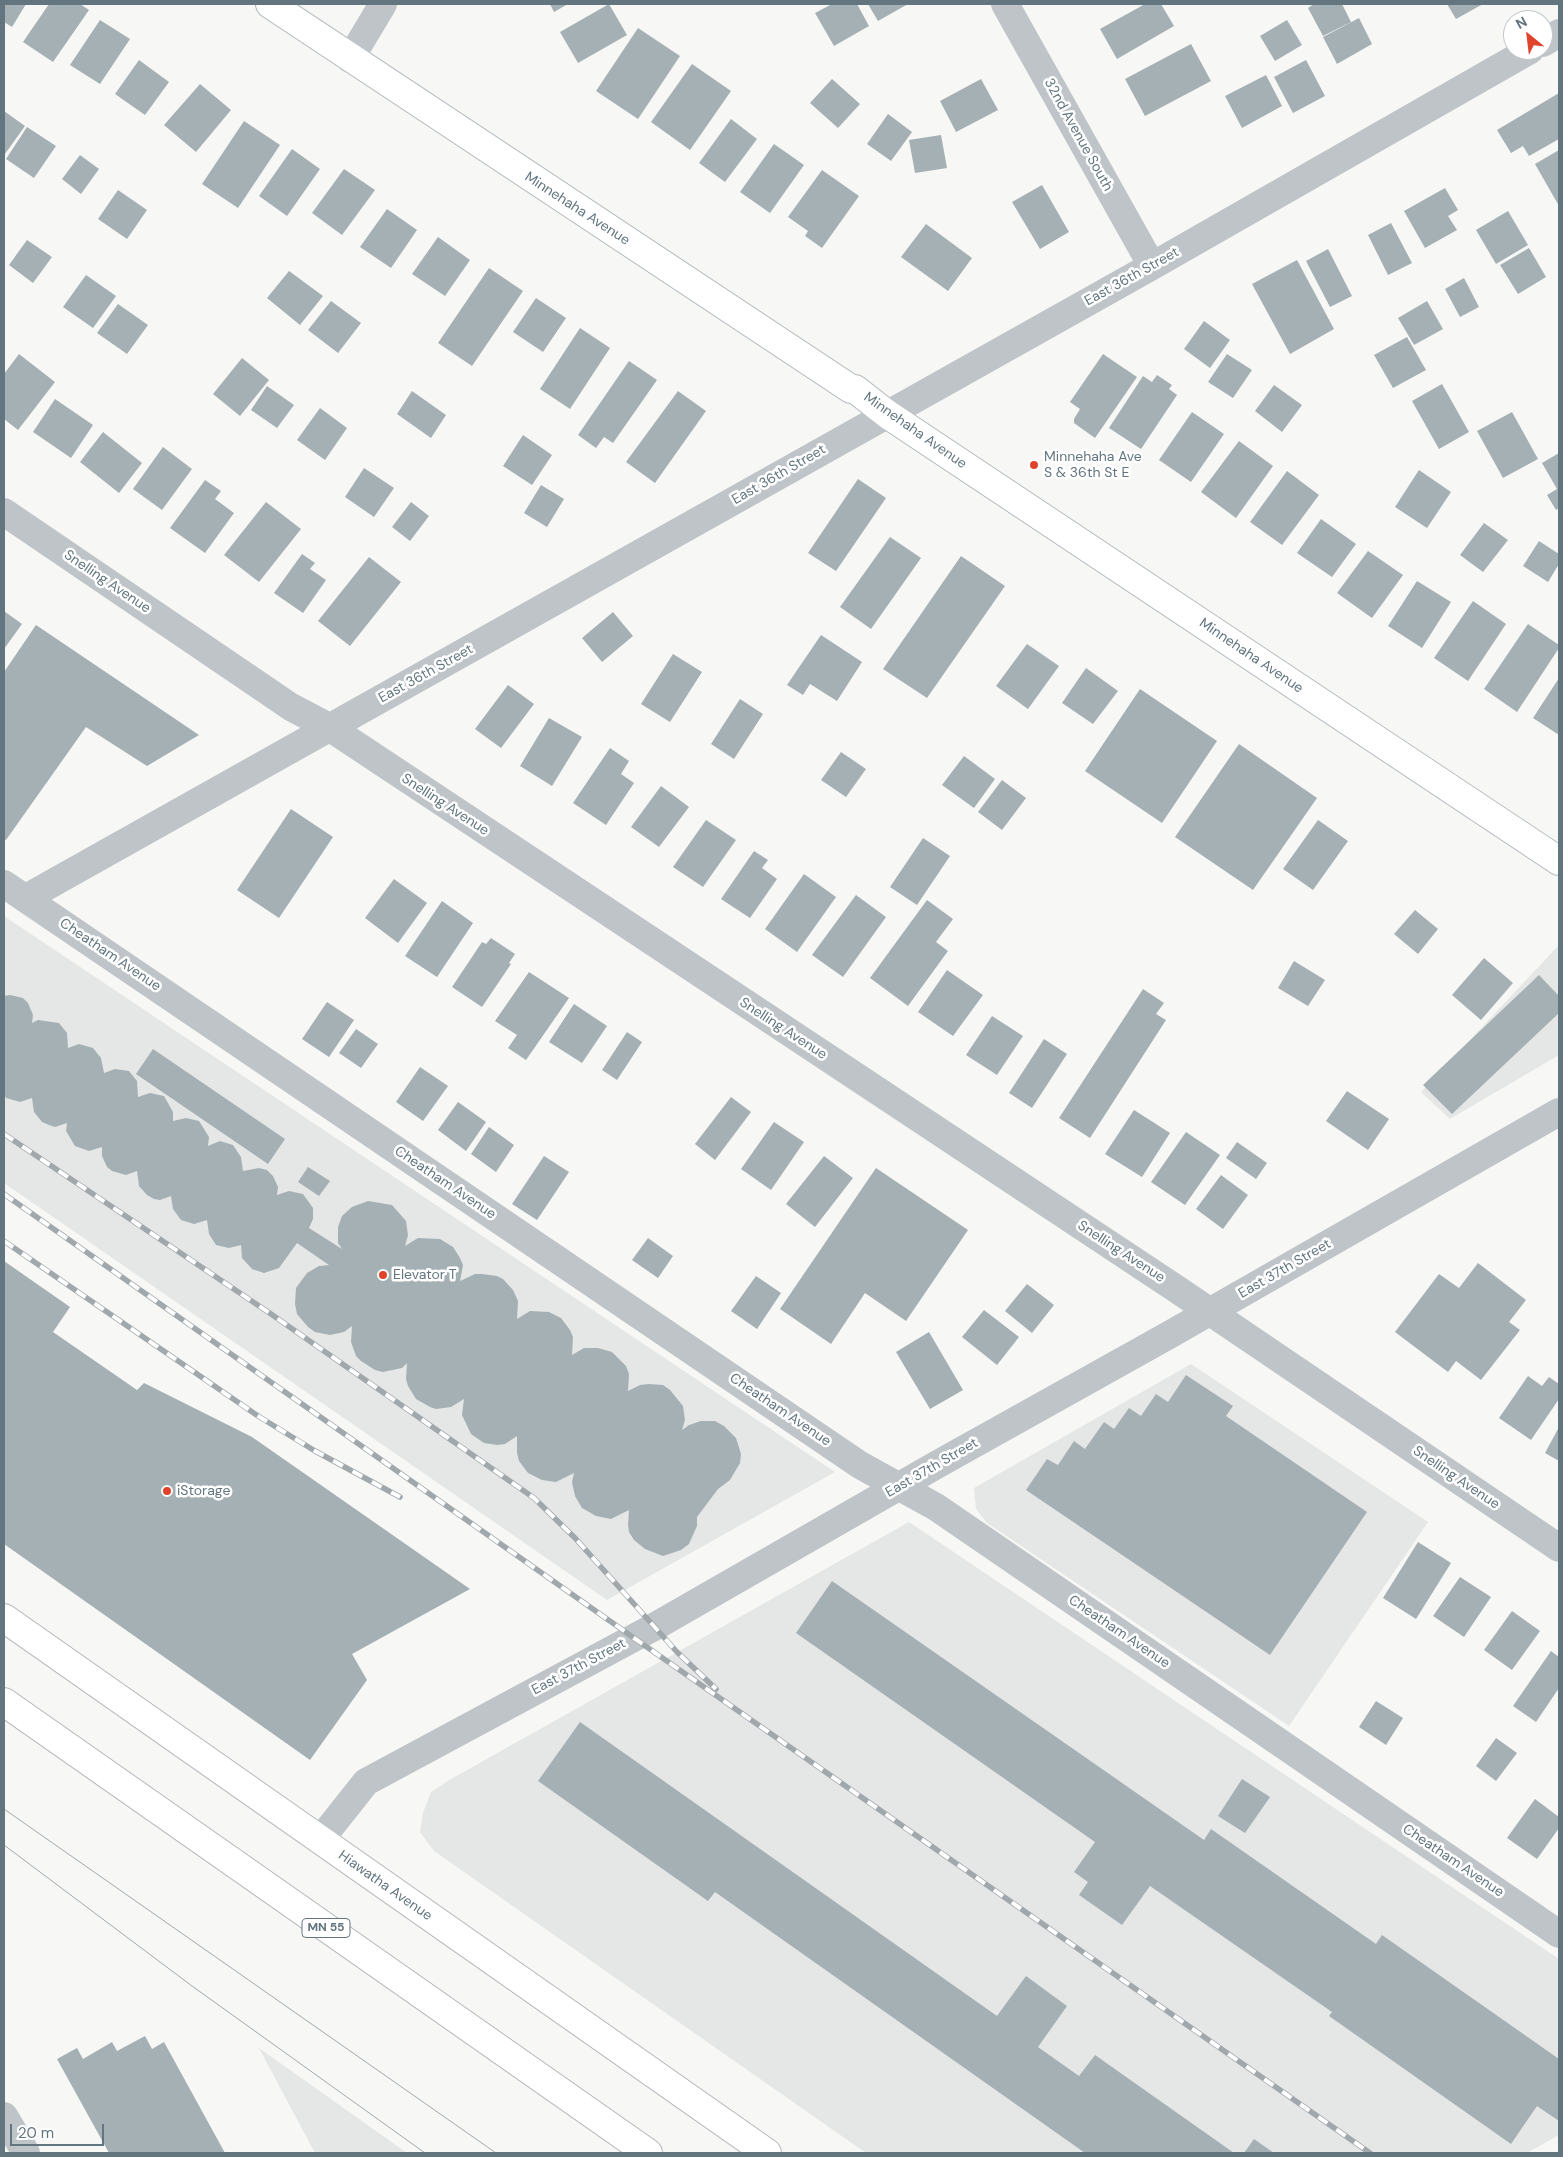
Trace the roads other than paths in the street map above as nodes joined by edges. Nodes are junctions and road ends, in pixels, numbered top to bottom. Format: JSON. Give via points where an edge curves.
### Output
{"nodes":[{"id":1,"x":270,"y":4,"type":"edge"},
{"id":2,"x":383,"y":4,"type":"edge"},
{"id":3,"x":1005,"y":4,"type":"edge"},
{"id":4,"x":350,"y":59,"type":"junction"},
{"id":5,"x":1512,"y":60,"type":"edge"},
{"id":6,"x":1152,"y":266,"type":"junction"},
{"id":7,"x":887,"y":414,"type":"junction"},
{"id":8,"x":4,"y":512,"type":"edge"},
{"id":9,"x":328,"y":727,"type":"junction"},
{"id":10,"x":1559,"y":861,"type":"edge"},
{"id":11,"x":4,"y":884,"type":"edge"},
{"id":12,"x":26,"y":898,"type":"junction"},
{"id":13,"x":1559,"y":1112,"type":"edge"},
{"id":14,"x":1210,"y":1311,"type":"junction"},
{"id":15,"x":900,"y":1487,"type":"junction"},
{"id":16,"x":1559,"y":1548,"type":"edge"},
{"id":17,"x":4,"y":1618,"type":"edge"},
{"id":18,"x":4,"y":1702,"type":"edge"},
{"id":19,"x":320,"y":1840,"type":"junction"},
{"id":20,"x":1559,"y":1934,"type":"edge"},
{"id":21,"x":4,"y":2116,"type":"edge"},
{"id":22,"x":26,"y":2153,"type":"edge"},
{"id":23,"x":648,"y":2153,"type":"edge"},
{"id":24,"x":767,"y":2153,"type":"edge"}],
"edges":[{"from":1,"to":4,"type":"main road","name":"Minnehaha Avenue"},
{"from":2,"to":4,"type":"street"},
{"from":3,"to":6,"type":"street","name":"32nd Avenue South"},
{"from":4,"to":7,"type":"main road","name":"Minnehaha Avenue","via":[[855,389]]},
{"from":5,"to":6,"type":"street","name":"East 36th Street"},
{"from":6,"to":7,"type":"street","name":"East 36th Street"},
{"from":7,"to":9,"type":"street","name":"East 36th Street"},
{"from":7,"to":10,"type":"main road","name":"Minnehaha Avenue"},
{"from":8,"to":9,"type":"street","name":"Snelling Avenue","via":[[291,707]]},
{"from":9,"to":12,"type":"street","name":"East 36th Street"},
{"from":9,"to":14,"type":"street","name":"Snelling Avenue"},
{"from":11,"to":12,"type":"street","name":"Cheatham Avenue"},
{"from":12,"to":15,"type":"street","name":"Cheatham Avenue","via":[[860,1465]]},
{"from":13,"to":14,"type":"street","name":"East 37th Street"},
{"from":14,"to":15,"type":"street","name":"East 37th Street"},
{"from":14,"to":16,"type":"street","name":"Snelling Avenue"},
{"from":15,"to":19,"type":"street","name":"East 37th Street","via":[[654,1627],[366,1782]]},
{"from":15,"to":20,"type":"street","name":"Cheatham Avenue","via":[[936,1506]]},
{"from":17,"to":19,"type":"main road","name":"Hiawatha Avenue"},
{"from":18,"to":23,"type":"main road","number":"MN 55"},
{"from":19,"to":24,"type":"main road","name":"Hiawatha Avenue"},
{"from":21,"to":22,"type":"street"}]}
